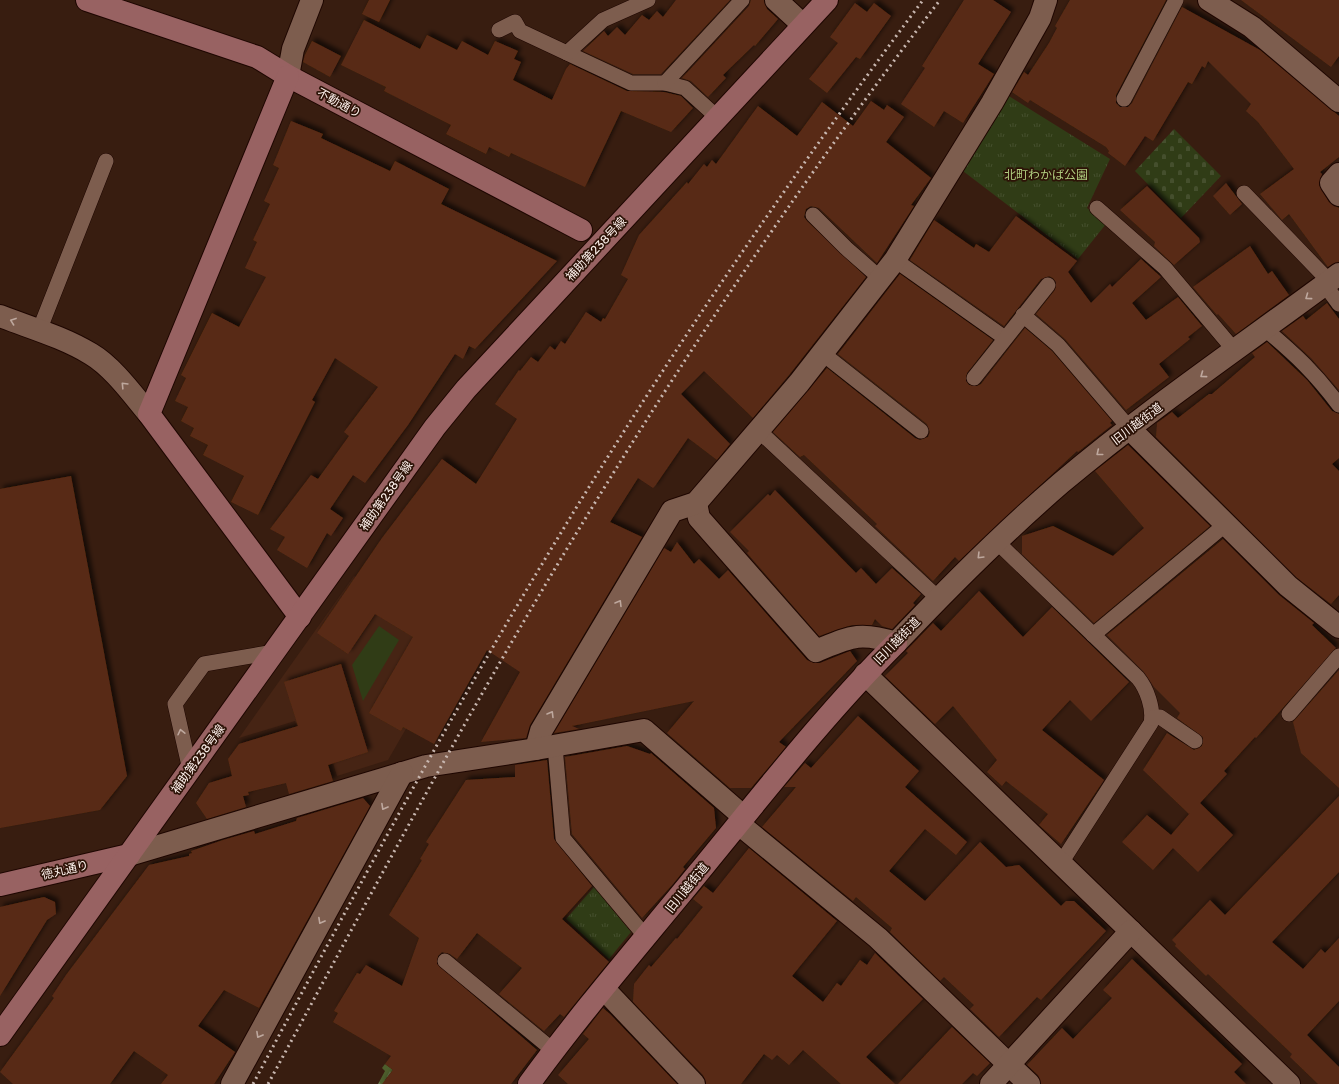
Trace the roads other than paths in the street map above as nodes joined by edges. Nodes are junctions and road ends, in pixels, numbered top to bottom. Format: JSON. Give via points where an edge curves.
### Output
{"nodes":[{"id":1,"x":87,"y":0,"type":"edge"},
{"id":2,"x":312,"y":0,"type":"edge"},
{"id":3,"x":648,"y":0,"type":"edge"},
{"id":4,"x":742,"y":0,"type":"edge"},
{"id":5,"x":776,"y":0,"type":"edge"},
{"id":6,"x":827,"y":0,"type":"edge"},
{"id":7,"x":1046,"y":0,"type":"edge"},
{"id":8,"x":1176,"y":0,"type":"edge"},
{"id":9,"x":1209,"y":0,"type":"edge"},
{"id":10,"x":803,"y":26,"type":"junction"},
{"id":11,"x":499,"y":30,"type":"dead end"},
{"id":12,"x":567,"y":53,"type":"junction"},
{"id":13,"x":288,"y":76,"type":"junction"},
{"id":14,"x":665,"y":83,"type":"junction"},
{"id":15,"x":1336,"y":93,"type":"edge"},
{"id":16,"x":1124,"y":99,"type":"dead end"},
{"id":17,"x":718,"y":118,"type":"junction"},
{"id":18,"x":106,"y":161,"type":"dead end"},
{"id":19,"x":1339,"y":174,"type":"edge"},
{"id":20,"x":1244,"y":193,"type":"dead end"},
{"id":21,"x":1339,"y":195,"type":"edge"},
{"id":22,"x":1097,"y":208,"type":"dead end"},
{"id":23,"x":813,"y":215,"type":"dead end"},
{"id":24,"x":581,"y":230,"type":"dead end"},
{"id":25,"x":895,"y":260,"type":"junction"},
{"id":26,"x":880,"y":278,"type":"junction"},
{"id":27,"x":1331,"y":280,"type":"edge"},
{"id":28,"x":1048,"y":285,"type":"dead end"},
{"id":29,"x":1339,"y":304,"type":"edge"},
{"id":30,"x":1023,"y":315,"type":"junction"},
{"id":31,"x":0,"y":316,"type":"edge"},
{"id":32,"x":1265,"y":329,"type":"junction"},
{"id":33,"x":39,"y":331,"type":"junction"},
{"id":34,"x":1005,"y":338,"type":"junction"},
{"id":35,"x":1235,"y":351,"type":"junction"},
{"id":36,"x":822,"y":353,"type":"junction"},
{"id":37,"x":974,"y":378,"type":"dead end"},
{"id":38,"x":1339,"y":405,"type":"edge"},
{"id":39,"x":149,"y":414,"type":"junction"},
{"id":40,"x":1130,"y":428,"type":"junction"},
{"id":41,"x":759,"y":431,"type":"junction"},
{"id":42,"x":921,"y":431,"type":"dead end"},
{"id":43,"x":696,"y":503,"type":"junction"},
{"id":44,"x":1226,"y":524,"type":"junction"},
{"id":45,"x":996,"y":541,"type":"junction"},
{"id":46,"x":938,"y":599,"type":"junction"},
{"id":47,"x":300,"y":617,"type":"junction"},
{"id":48,"x":1339,"y":627,"type":"edge"},
{"id":49,"x":1094,"y":635,"type":"junction"},
{"id":50,"x":896,"y":642,"type":"junction"},
{"id":51,"x":274,"y":652,"type":"junction"},
{"id":52,"x":1339,"y":656,"type":"edge"},
{"id":53,"x":865,"y":674,"type":"junction"},
{"id":54,"x":1289,"y":714,"type":"dead end"},
{"id":55,"x":1152,"y":718,"type":"junction"},
{"id":56,"x":1195,"y":741,"type":"dead end"},
{"id":57,"x":546,"y":748,"type":"junction"},
{"id":58,"x":190,"y":770,"type":"junction"},
{"id":59,"x":402,"y":773,"type":"junction"},
{"id":60,"x":741,"y":821,"type":"junction"},
{"id":61,"x":129,"y":855,"type":"junction"},
{"id":62,"x":1061,"y":863,"type":"junction"},
{"id":63,"x":0,"y":885,"type":"edge"},
{"id":64,"x":1131,"y":931,"type":"junction"},
{"id":65,"x":646,"y":937,"type":"junction"},
{"id":66,"x":445,"y":961,"type":"dead end"},
{"id":67,"x":604,"y":989,"type":"junction"},
{"id":68,"x":0,"y":1035,"type":"edge"},
{"id":69,"x":554,"y":1051,"type":"junction"},
{"id":70,"x":1009,"y":1065,"type":"junction"},
{"id":71,"x":232,"y":1084,"type":"edge"},
{"id":72,"x":529,"y":1084,"type":"edge"},
{"id":73,"x":694,"y":1084,"type":"edge"},
{"id":74,"x":991,"y":1084,"type":"edge"},
{"id":75,"x":1029,"y":1084,"type":"edge"},
{"id":76,"x":1288,"y":1084,"type":"edge"}],
"edges":[{"from":1,"to":13,"type":"street","name":"不動通り","via":[[257,57]]},
{"from":2,"to":13,"type":"street","via":[[293,49]]},
{"from":3,"to":12,"type":"lane","via":[[603,20]]},
{"from":4,"to":14,"type":"lane"},
{"from":5,"to":10,"type":"street"},
{"from":6,"to":10,"type":"street","name":"補助第238号線"},
{"from":7,"to":25,"type":"street","via":[[1040,18],[992,103]]},
{"from":8,"to":16,"type":"lane"},
{"from":9,"to":15,"type":"street","via":[[1252,27]]},
{"from":10,"to":17,"type":"street","name":"補助第238号線"},
{"from":11,"to":12,"type":"lane","via":[[515,22],[520,31]]},
{"from":12,"to":14,"type":"lane","via":[[631,83]]},
{"from":13,"to":24,"type":"street","name":"不動通り"},
{"from":13,"to":39,"type":"street"},
{"from":14,"to":17,"type":"lane","via":[[685,88]]},
{"from":17,"to":47,"type":"street","name":"補助第238号線","via":[[466,389],[435,427]]},
{"from":18,"to":33,"type":"lane"},
{"from":19,"to":21,"type":"street","via":[[1331,183]]},
{"from":20,"to":27,"type":"lane"},
{"from":22,"to":35,"type":"lane","via":[[1165,268]]},
{"from":23,"to":26,"type":"lane"},
{"from":25,"to":26,"type":"street"},
{"from":25,"to":34,"type":"lane"},
{"from":26,"to":36,"type":"street"},
{"from":27,"to":29,"type":"lane"},
{"from":27,"to":32,"type":"street","name":"旧川越街道","one_way":true},
{"from":28,"to":30,"type":"lane"},
{"from":30,"to":34,"type":"lane"},
{"from":30,"to":40,"type":"lane","via":[[1058,345]]},
{"from":33,"to":31,"type":"street","one_way":true},
{"from":32,"to":35,"type":"street","name":"旧川越街道"},
{"from":32,"to":38,"type":"lane","via":[[1300,358]]},
{"from":39,"to":33,"type":"street","one_way":true,"via":[[99,360]]},
{"from":34,"to":37,"type":"lane"},
{"from":35,"to":40,"type":"street","name":"旧川越街道","one_way":true},
{"from":36,"to":41,"type":"street"},
{"from":36,"to":42,"type":"lane"},
{"from":39,"to":47,"type":"street"},
{"from":40,"to":44,"type":"street"},
{"from":40,"to":45,"type":"street","name":"旧川越街道","one_way":true},
{"from":41,"to":43,"type":"street"},
{"from":41,"to":46,"type":"lane"},
{"from":43,"to":50,"type":"street","via":[[698,518],[816,651],[850,637],[874,636]]},
{"from":57,"to":43,"type":"street","one_way":true,"via":[[541,731],[672,511]]},
{"from":44,"to":48,"type":"street","via":[[1288,586]]},
{"from":44,"to":49,"type":"lane"},
{"from":45,"to":46,"type":"street","name":"旧川越街道","one_way":true},
{"from":45,"to":49,"type":"lane"},
{"from":46,"to":50,"type":"street","name":"旧川越街道"},
{"from":47,"to":51,"type":"street","name":"補助第238号線"},
{"from":49,"to":55,"type":"lane","via":[[1143,684]]},
{"from":50,"to":53,"type":"street","name":"旧川越街道"},
{"from":51,"to":58,"type":"street","name":"補助第238号線"},
{"from":58,"to":51,"type":"lane","one_way":true,"via":[[175,704],[204,664]]},
{"from":52,"to":54,"type":"lane"},
{"from":53,"to":60,"type":"street","name":"旧川越街道"},
{"from":53,"to":62,"type":"street"},
{"from":55,"to":56,"type":"lane","via":[[1160,717]]},
{"from":55,"to":62,"type":"lane","via":[[1151,724]]},
{"from":57,"to":59,"type":"street","via":[[432,764]]},
{"from":57,"to":60,"type":"street","via":[[644,730]]},
{"from":57,"to":65,"type":"lane","via":[[563,838]]},
{"from":58,"to":61,"type":"street","name":"補助第238号線"},
{"from":59,"to":61,"type":"street"},
{"from":59,"to":71,"type":"street","one_way":true},
{"from":60,"to":65,"type":"street","name":"旧川越街道"},
{"from":60,"to":70,"type":"street","via":[[878,938]]},
{"from":61,"to":63,"type":"street","name":"徳丸通り"},
{"from":61,"to":68,"type":"street","name":"補助第238号線"},
{"from":62,"to":64,"type":"street"},
{"from":64,"to":70,"type":"street"},
{"from":64,"to":76,"type":"street"},
{"from":65,"to":67,"type":"street","name":"旧川越街道"},
{"from":66,"to":69,"type":"lane"},
{"from":67,"to":69,"type":"street","name":"旧川越街道"},
{"from":67,"to":73,"type":"street"},
{"from":69,"to":72,"type":"street","name":"旧川越街道"},
{"from":70,"to":74,"type":"street"},
{"from":70,"to":75,"type":"street"}]}
